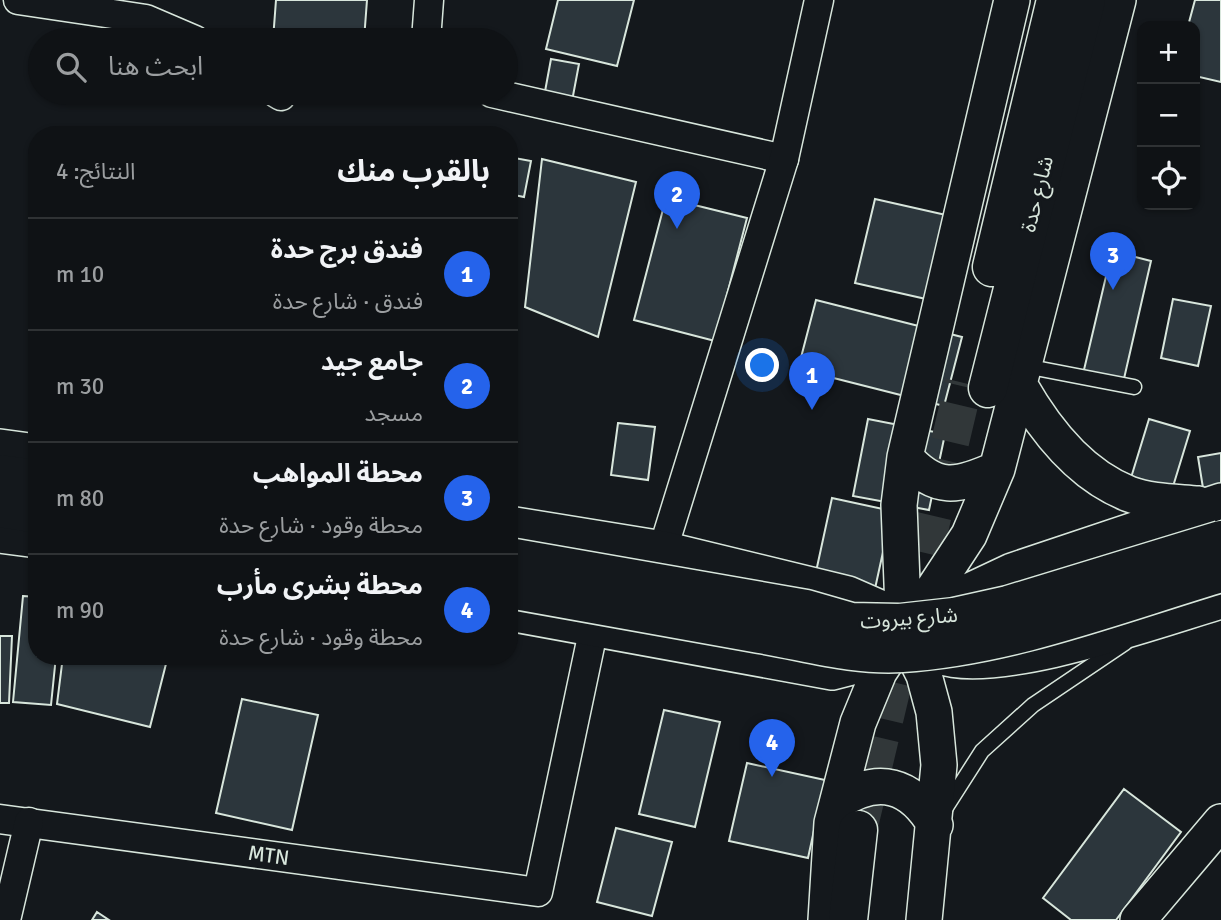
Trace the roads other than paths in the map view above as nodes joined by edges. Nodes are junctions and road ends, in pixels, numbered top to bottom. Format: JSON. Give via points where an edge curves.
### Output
{"nodes":[{"id":1,"x":18,"y":0,"type":"edge"},
{"id":2,"x":429,"y":0,"type":"edge"},
{"id":3,"x":819,"y":0,"type":"edge"},
{"id":4,"x":1012,"y":0,"type":"edge"},
{"id":5,"x":1056,"y":0,"type":"edge"},
{"id":6,"x":1086,"y":0,"type":"edge"},
{"id":7,"x":1118,"y":0,"type":"edge"},
{"id":8,"x":167,"y":28,"type":"edge"},
{"id":9,"x":427,"y":28,"type":"edge"},
{"id":10,"x":518,"y":99,"type":"edge"},
{"id":11,"x":784,"y":159,"type":"junction"},
{"id":12,"x":999,"y":381,"type":"junction"},
{"id":13,"x":1134,"y":387,"type":"dead end"},
{"id":14,"x":0,"y":447,"type":"edge"},
{"id":15,"x":28,"y":451,"type":"edge"},
{"id":16,"x":905,"y":457,"type":"junction"},
{"id":17,"x":997,"y":469,"type":"junction"},
{"id":18,"x":0,"y":474,"type":"edge"},
{"id":19,"x":28,"y":479,"type":"edge"},
{"id":20,"x":1215,"y":502,"type":"edge"},
{"id":21,"x":899,"y":505,"type":"junction"},
{"id":22,"x":0,"y":508,"type":"edge"},
{"id":23,"x":28,"y":512,"type":"edge"},
{"id":24,"x":518,"y":525,"type":"edge"},
{"id":25,"x":0,"y":535,"type":"edge"},
{"id":26,"x":28,"y":539,"type":"edge"},
{"id":27,"x":1221,"y":540,"type":"edge"},
{"id":28,"x":663,"y":549,"type":"junction"},
{"id":29,"x":518,"y":559,"type":"edge"},
{"id":30,"x":1221,"y":573,"type":"edge"},
{"id":31,"x":518,"y":591,"type":"edge"},
{"id":32,"x":867,"y":600,"type":"junction"},
{"id":33,"x":1221,"y":601,"type":"edge"},
{"id":34,"x":518,"y":614,"type":"edge"},
{"id":35,"x":1158,"y":620,"type":"junction"},
{"id":36,"x":594,"y":627,"type":"junction"},
{"id":37,"x":632,"y":633,"type":"junction"},
{"id":38,"x":904,"y":635,"type":"junction"},
{"id":39,"x":832,"y":672,"type":"junction"},
{"id":40,"x":859,"y":723,"type":"junction"},
{"id":41,"x":0,"y":818,"type":"edge"},
{"id":42,"x":29,"y":822,"type":"junction"},
{"id":43,"x":859,"y":822,"type":"junction"},
{"id":44,"x":1221,"y":822,"type":"edge"},
{"id":45,"x":935,"y":825,"type":"junction"},
{"id":46,"x":6,"y":920,"type":"edge"},
{"id":47,"x":825,"y":920,"type":"edge"},
{"id":48,"x":848,"y":920,"type":"edge"},
{"id":49,"x":872,"y":920,"type":"edge"},
{"id":50,"x":924,"y":920,"type":"edge"},
{"id":51,"x":1138,"y":920,"type":"edge"}],
"edges":[{"from":1,"to":8,"type":"street","via":[[146,19]]},
{"from":2,"to":9,"type":"street"},
{"from":3,"to":11,"type":"street"},
{"from":4,"to":16,"type":"street"},
{"from":5,"to":12,"type":"main road","name":"شارع حدة"},
{"from":6,"to":12,"type":"main road","name":"شارع حدة"},
{"from":7,"to":12,"type":"street"},
{"from":10,"to":11,"type":"street"},
{"from":11,"to":28,"type":"street"},
{"from":12,"to":13,"type":"lane"},
{"from":12,"to":17,"type":"street"},
{"from":12,"to":20,"type":"street","via":[[1100,478],[1129,494],[1166,502]]},
{"from":14,"to":15,"type":"street"},
{"from":16,"to":17,"type":"street","via":[[919,473],[940,483],[965,483]]},
{"from":16,"to":21,"type":"street"},
{"from":17,"to":38,"type":"street","via":[[969,535]]},
{"from":18,"to":19,"type":"main road"},
{"from":20,"to":38,"type":"street","via":[[1012,571],[961,595]]},
{"from":21,"to":32,"type":"street"},
{"from":21,"to":38,"type":"street"},
{"from":22,"to":23,"type":"main road"},
{"from":24,"to":28,"type":"street"},
{"from":25,"to":26,"type":"street"},
{"from":27,"to":29,"type":"main road","name":"شارع بيروت","bridge":true,"via":[[1008,605],[901,623],[851,622]]},
{"from":28,"to":32,"type":"street"},
{"from":28,"to":37,"type":"street"},
{"from":30,"to":31,"type":"main road","name":"شارع بيروت","bridge":true,"via":[[1015,635],[902,653],[852,653]]},
{"from":32,"to":38,"type":"street"},
{"from":33,"to":35,"type":"street"},
{"from":34,"to":36,"type":"street"},
{"from":35,"to":38,"type":"street","via":[[1072,645],[971,663],[943,658]]},
{"from":35,"to":45,"type":"lane","via":[[1033,705],[982,751]]},
{"from":36,"to":37,"type":"street"},
{"from":36,"to":42,"type":"street","name":"MTN","via":[[538,891]]},
{"from":37,"to":39,"type":"street"},
{"from":38,"to":39,"type":"street","via":[[863,664]]},
{"from":38,"to":40,"type":"street","via":[[879,672]]},
{"from":38,"to":45,"type":"street","via":[[924,675],[934,712],[939,765]]},
{"from":39,"to":40,"type":"street","via":[[856,705]]},
{"from":40,"to":43,"type":"street"},
{"from":41,"to":42,"type":"street","name":"MTN"},
{"from":42,"to":46,"type":"street"},
{"from":43,"to":45,"type":"street","via":[[857,790],[882,786],[902,790],[923,805]]},
{"from":43,"to":47,"type":"street","via":[[832,823]]},
{"from":43,"to":48,"type":"main road"},
{"from":43,"to":49,"type":"main road"},
{"from":44,"to":51,"type":"street"},
{"from":45,"to":50,"type":"street"}]}
